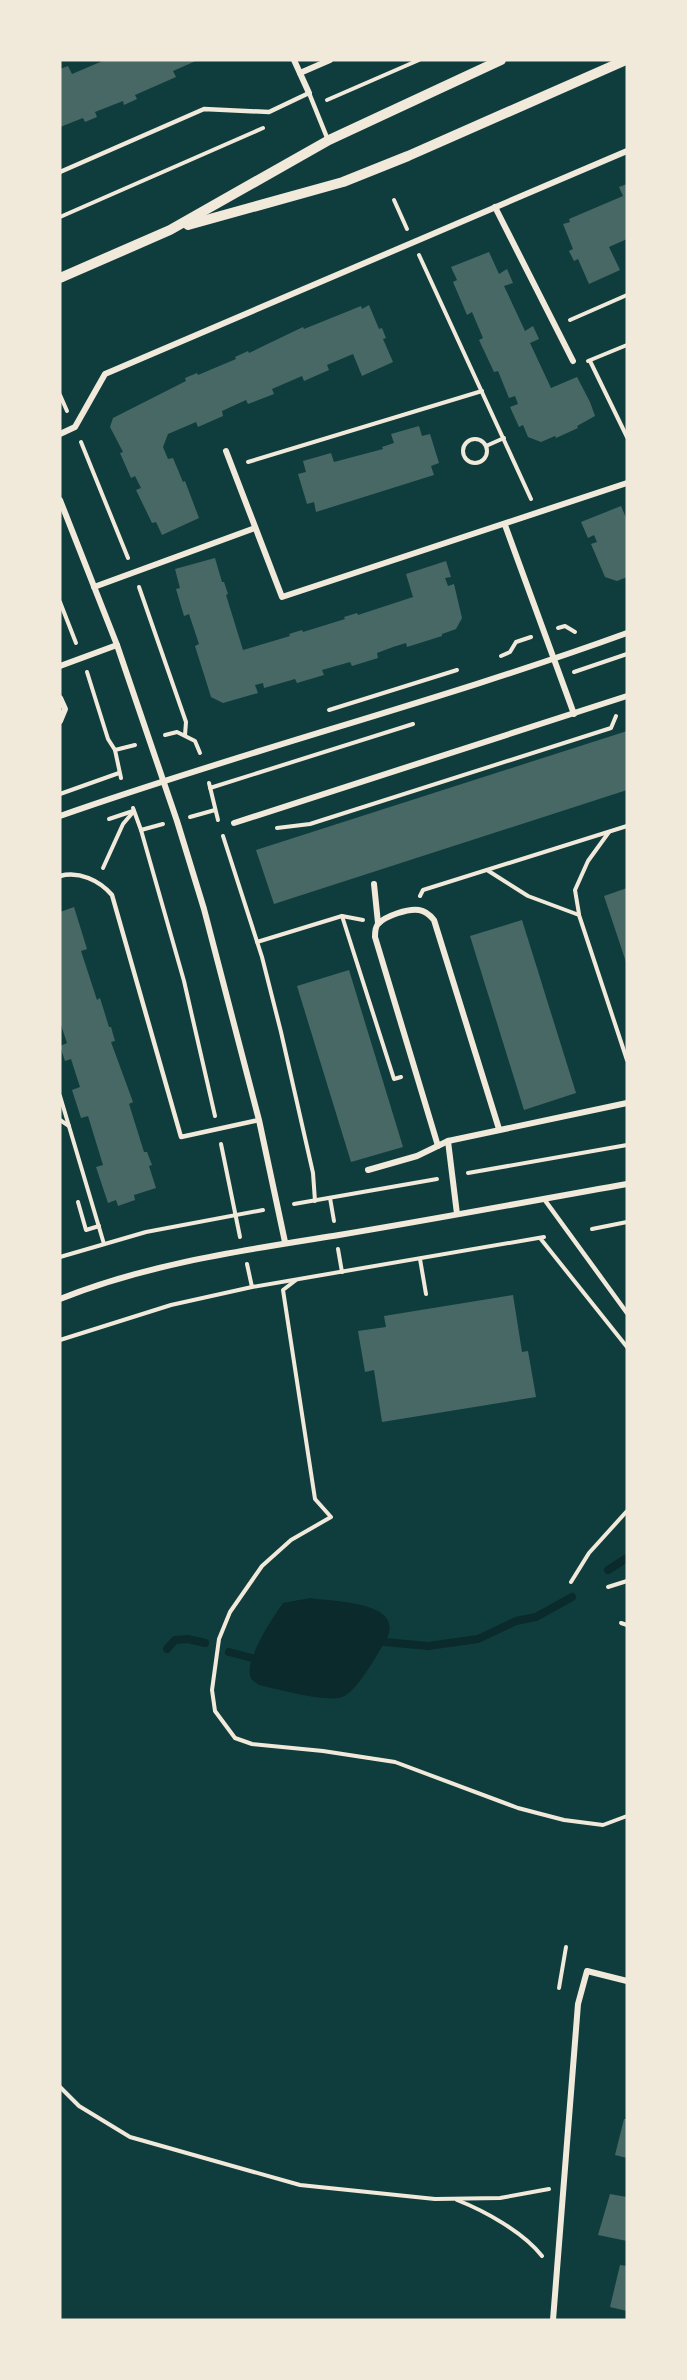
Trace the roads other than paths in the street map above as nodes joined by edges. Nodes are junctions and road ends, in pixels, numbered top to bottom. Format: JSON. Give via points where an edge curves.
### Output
{"nodes":[{"id":1,"x":294,"y":60,"type":"edge"},
{"id":2,"x":330,"y":60,"type":"edge"},
{"id":3,"x":501,"y":60,"type":"edge"},
{"id":4,"x":626,"y":60,"type":"edge"},
{"id":5,"x":300,"y":73,"type":"junction"},
{"id":6,"x":309,"y":93,"type":"junction"},
{"id":7,"x":328,"y":140,"type":"junction"},
{"id":8,"x":627,"y":151,"type":"edge"},
{"id":9,"x":60,"y":172,"type":"edge"},
{"id":10,"x":495,"y":207,"type":"junction"},
{"id":11,"x":170,"y":230,"type":"junction"},
{"id":12,"x":60,"y":278,"type":"edge"},
{"id":13,"x":573,"y":361,"type":"road end"},
{"id":14,"x":60,"y":434,"type":"edge"},
{"id":15,"x":226,"y":451,"type":"dead end"},
{"id":16,"x":627,"y":483,"type":"edge"},
{"id":17,"x":60,"y":500,"type":"edge"},
{"id":18,"x":505,"y":525,"type":"junction"},
{"id":19,"x":255,"y":528,"type":"junction"},
{"id":20,"x":94,"y":587,"type":"junction"},
{"id":21,"x":627,"y":633,"type":"edge"},
{"id":22,"x":117,"y":645,"type":"junction"},
{"id":23,"x":555,"y":659,"type":"junction"},
{"id":24,"x":60,"y":666,"type":"edge"},
{"id":25,"x":627,"y":696,"type":"edge"},
{"id":26,"x":60,"y":698,"type":"edge"},
{"id":27,"x":574,"y":714,"type":"junction"},
{"id":28,"x":60,"y":721,"type":"edge"},
{"id":29,"x":162,"y":780,"type":"junction"},
{"id":30,"x":60,"y":816,"type":"edge"},
{"id":31,"x":234,"y":823,"type":"dead end"},
{"id":32,"x":60,"y":876,"type":"edge"},
{"id":33,"x":374,"y":884,"type":"dead end"},
{"id":34,"x":378,"y":923,"type":"junction"},
{"id":35,"x":627,"y":1103,"type":"edge"},
{"id":36,"x":259,"y":1120,"type":"junction"},
{"id":37,"x":499,"y":1129,"type":"junction"},
{"id":38,"x":448,"y":1141,"type":"junction"},
{"id":39,"x":438,"y":1146,"type":"junction"},
{"id":40,"x":368,"y":1170,"type":"dead end"},
{"id":41,"x":627,"y":1184,"type":"edge"},
{"id":42,"x":544,"y":1199,"type":"junction"},
{"id":43,"x":457,"y":1214,"type":"junction"},
{"id":44,"x":285,"y":1242,"type":"junction"},
{"id":45,"x":60,"y":1299,"type":"edge"},
{"id":46,"x":627,"y":1313,"type":"edge"},
{"id":47,"x":627,"y":1981,"type":"edge"},
{"id":48,"x":553,"y":2320,"type":"edge"}],
"edges":[{"from":1,"to":5,"type":"street"},
{"from":2,"to":5,"type":"street"},
{"from":3,"to":7,"type":"street"},
{"from":4,"to":11,"type":"street","via":[[343,182]]},
{"from":5,"to":6,"type":"street"},
{"from":6,"to":7,"type":"lane"},
{"from":6,"to":9,"type":"lane","via":[[268,112],[204,109]]},
{"from":7,"to":11,"type":"street"},
{"from":8,"to":10,"type":"street"},
{"from":10,"to":13,"type":"street"},
{"from":10,"to":14,"type":"street","via":[[105,374],[75,427]]},
{"from":11,"to":12,"type":"street"},
{"from":15,"to":19,"type":"street"},
{"from":16,"to":18,"type":"street"},
{"from":17,"to":20,"type":"street"},
{"from":18,"to":19,"type":"street","via":[[282,597]]},
{"from":18,"to":23,"type":"street"},
{"from":19,"to":20,"type":"street"},
{"from":20,"to":22,"type":"street"},
{"from":21,"to":23,"type":"street"},
{"from":22,"to":24,"type":"street"},
{"from":22,"to":29,"type":"street"},
{"from":23,"to":27,"type":"street"},
{"from":23,"to":29,"type":"street"},
{"from":25,"to":27,"type":"street"},
{"from":26,"to":28,"type":"street","via":[[65,709]]},
{"from":27,"to":31,"type":"street"},
{"from":29,"to":30,"type":"street"},
{"from":29,"to":36,"type":"street","via":[[222,975]]},
{"from":32,"to":36,"type":"lane","via":[[78,875],[97,882],[105,886],[116,903],[182,1137]]},
{"from":33,"to":34,"type":"street"},
{"from":34,"to":37,"type":"street","via":[[413,909],[428,913],[434,920]]},
{"from":34,"to":39,"type":"street","via":[[375,937]]},
{"from":35,"to":37,"type":"street"},
{"from":36,"to":44,"type":"street"},
{"from":37,"to":38,"type":"street"},
{"from":38,"to":39,"type":"street"},
{"from":38,"to":43,"type":"street"},
{"from":39,"to":40,"type":"street"},
{"from":41,"to":42,"type":"street"},
{"from":42,"to":43,"type":"street"},
{"from":42,"to":46,"type":"lane"},
{"from":43,"to":44,"type":"street"},
{"from":44,"to":45,"type":"street","via":[[136,1273]]},
{"from":47,"to":48,"type":"street","via":[[587,1971],[578,2004]]}]}
